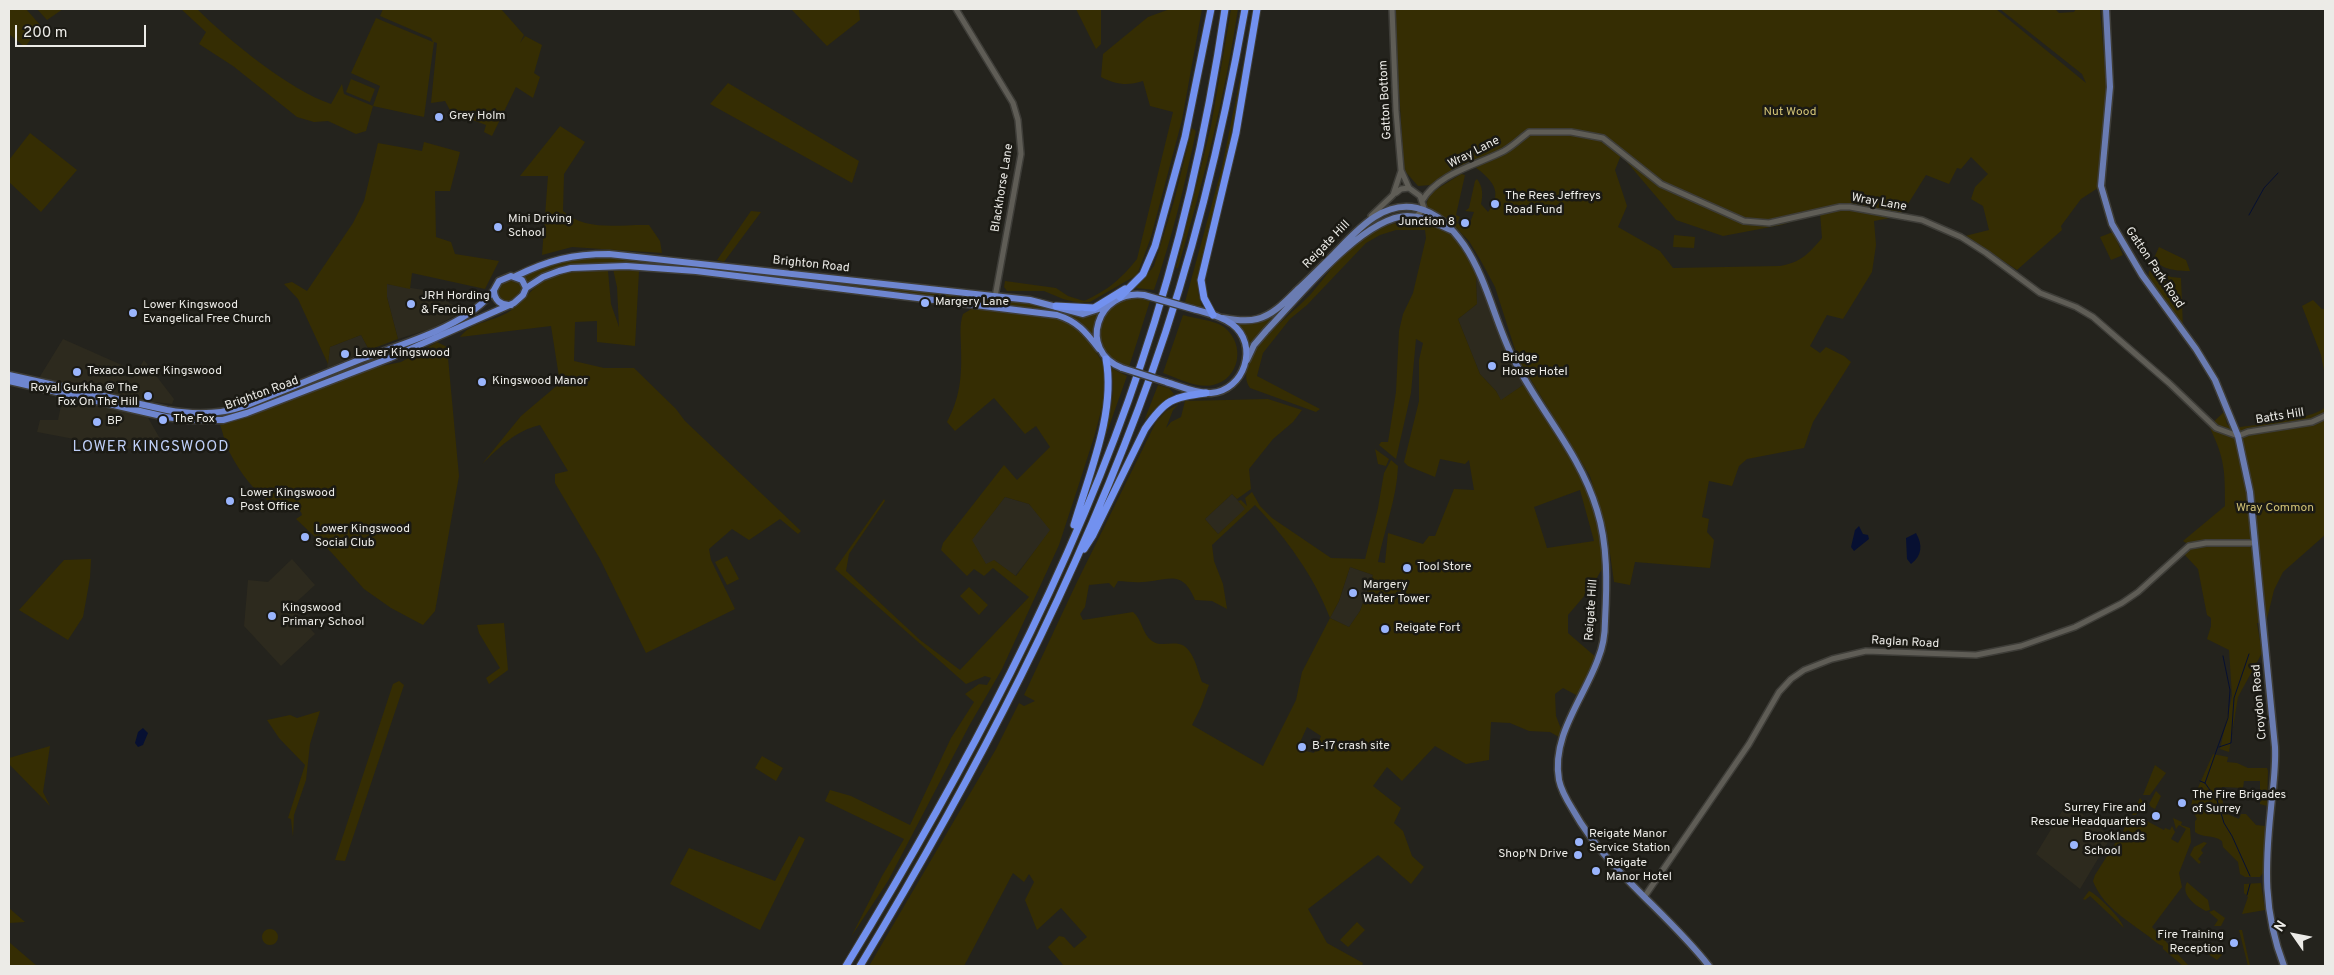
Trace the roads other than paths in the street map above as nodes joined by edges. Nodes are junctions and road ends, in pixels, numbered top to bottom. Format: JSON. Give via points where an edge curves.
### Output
{"nodes":[{"id":1,"x":956,"y":9,"type":"edge"},
{"id":2,"x":1211,"y":9,"type":"edge"},
{"id":3,"x":1225,"y":9,"type":"edge"},
{"id":4,"x":1245,"y":9,"type":"edge"},
{"id":5,"x":1257,"y":9,"type":"edge"},
{"id":6,"x":1392,"y":9,"type":"edge"},
{"id":7,"x":2106,"y":9,"type":"edge"},
{"id":8,"x":1402,"y":170,"type":"junction"},
{"id":9,"x":1411,"y":189,"type":"junction"},
{"id":10,"x":1429,"y":190,"type":"junction"},
{"id":11,"x":1394,"y":195,"type":"junction"},
{"id":12,"x":1422,"y":201,"type":"junction"},
{"id":13,"x":1423,"y":210,"type":"junction"},
{"id":14,"x":1416,"y":217,"type":"junction"},
{"id":15,"x":1452,"y":230,"type":"junction"},
{"id":16,"x":516,"y":276,"type":"junction"},
{"id":17,"x":1136,"y":282,"type":"junction"},
{"id":18,"x":1300,"y":287,"type":"junction"},
{"id":19,"x":526,"y":288,"type":"junction"},
{"id":20,"x":494,"y":290,"type":"junction"},
{"id":21,"x":995,"y":297,"type":"junction"},
{"id":22,"x":1120,"y":297,"type":"junction"},
{"id":23,"x":510,"y":305,"type":"junction"},
{"id":24,"x":1056,"y":306,"type":"junction"},
{"id":25,"x":1105,"y":307,"type":"junction"},
{"id":26,"x":1217,"y":316,"type":"junction"},
{"id":27,"x":1098,"y":349,"type":"junction"},
{"id":28,"x":1106,"y":359,"type":"junction"},
{"id":29,"x":1246,"y":361,"type":"junction"},
{"id":30,"x":9,"y":375,"type":"edge"},
{"id":31,"x":9,"y":381,"type":"edge"},
{"id":32,"x":1206,"y":393,"type":"junction"},
{"id":33,"x":2325,"y":416,"type":"edge"},
{"id":34,"x":2238,"y":436,"type":"junction"},
{"id":35,"x":2254,"y":543,"type":"junction"},
{"id":36,"x":1064,"y":557,"type":"junction"},
{"id":37,"x":1075,"y":562,"type":"junction"},
{"id":38,"x":1644,"y":896,"type":"junction"},
{"id":39,"x":846,"y":966,"type":"edge"},
{"id":40,"x":860,"y":966,"type":"edge"},
{"id":41,"x":1709,"y":966,"type":"edge"},
{"id":42,"x":2284,"y":966,"type":"edge"}],
"edges":[{"from":1,"to":21,"type":"street","name":"Blackhorse Lane","via":[[1013,103],[1021,136]]},
{"from":2,"to":17,"type":"highway","via":[[1177,174],[1155,246]]},
{"from":3,"to":36,"type":"highway","via":[[1201,146],[1168,280],[1119,425]]},
{"from":4,"to":37,"type":"highway","via":[[1221,133],[1183,276],[1131,428]]},
{"from":5,"to":26,"type":"highway","via":[[1236,133],[1201,280],[1204,298]]},
{"from":6,"to":8,"type":"street","name":"Gatton Bottom"},
{"from":7,"to":34,"type":"main road","name":"Gatton Park Road","via":[[2110,87],[2101,186],[2112,224],[2142,274],[2215,380]]},
{"from":8,"to":9,"type":"street","name":"Gatton Bottom"},
{"from":8,"to":11,"type":"street"},
{"from":9,"to":10,"type":"street"},
{"from":9,"to":11,"type":"street","via":[[1401,189]]},
{"from":9,"to":12,"type":"street","name":"Gatton Bottom"},
{"from":10,"to":12,"type":"street","name":"Wray Lane"},
{"from":10,"to":34,"type":"street","name":"Wray Lane","via":[[1467,167],[1507,149],[1529,132],[1587,134],[1610,143],[1666,186],[1752,223],[1769,223],[1840,207],[1922,220],[1982,250],[2040,293],[2093,317],[2169,382],[2213,426]]},
{"from":11,"to":18,"type":"street","via":[[1348,236]]},
{"from":12,"to":13,"type":"street","name":"Gatton Bottom"},
{"from":13,"to":14,"type":"street"},
{"from":13,"to":15,"type":"main road","name":"Reigate Hill","via":[[1441,219]]},
{"from":13,"to":18,"type":"main road","name":"Reigate Hill","via":[[1400,207],[1361,226]]},
{"from":14,"to":15,"type":"main road","name":"Reigate Hill"},
{"from":14,"to":29,"type":"main road","name":"Reigate Hill","via":[[1391,219],[1354,241],[1254,345]]},
{"from":15,"to":38,"type":"main road","name":"Reigate Hill","via":[[1480,274],[1514,360],[1568,445],[1597,509],[1606,562],[1604,632],[1598,659],[1563,734],[1559,780],[1580,822]]},
{"from":16,"to":19,"type":"highway"},
{"from":16,"to":20,"type":"highway","via":[[498,281]]},
{"from":16,"to":21,"type":"highway","name":"Brighton Road","via":[[560,258],[609,254]]},
{"from":17,"to":22,"type":"highway"},
{"from":17,"to":24,"type":"highway","via":[[1094,308]]},
{"from":18,"to":26,"type":"main road","name":"Reigate Hill","via":[[1267,316],[1247,320]]},
{"from":19,"to":23,"type":"highway"},
{"from":19,"to":27,"type":"highway","name":"Brighton Road","via":[[551,273],[571,268],[626,266],[696,271],[1057,315],[1075,322]]},
{"from":20,"to":23,"type":"highway","via":[[498,302]]},
{"from":20,"to":30,"type":"highway","name":"Brighton Road","via":[[475,309],[426,335],[223,412],[167,410]]},
{"from":21,"to":24,"type":"highway","name":"Brighton Road"},
{"from":22,"to":25,"type":"highway","name":"Brighton Road"},
{"from":22,"to":26,"type":"highway","bridge":true,"via":[[1144,295]]},
{"from":23,"to":31,"type":"highway","name":"Brighton Road","via":[[390,358],[223,420],[206,422],[166,417]]},
{"from":24,"to":25,"type":"highway","name":"Brighton Road","via":[[1083,314]]},
{"from":25,"to":27,"type":"highway","via":[[1097,328]]},
{"from":26,"to":29,"type":"highway","via":[[1240,332]]},
{"from":27,"to":28,"type":"highway","name":"Brighton Road"},
{"from":28,"to":32,"type":"highway","bridge":true,"via":[[1122,368]]},
{"from":28,"to":36,"type":"highway","via":[[1108,388],[1103,423]]},
{"from":29,"to":32,"type":"highway","via":[[1241,375],[1231,386],[1219,392]]},
{"from":32,"to":37,"type":"highway","via":[[1184,395],[1167,402],[1156,413],[1141,436],[1093,536]]},
{"from":33,"to":34,"type":"street","name":"Batts Hill","via":[[2312,422]]},
{"from":34,"to":35,"type":"main road","name":"Croydon Road","via":[[2249,486]]},
{"from":35,"to":38,"type":"street","name":"Raglan Road","via":[[2189,546],[2122,603],[2075,627],[2021,646],[1976,655],[1866,651],[1804,670],[1779,692],[1749,744]]},
{"from":35,"to":42,"type":"main road","name":"Croydon Road","via":[[2276,765],[2267,864],[2268,906],[2273,936]]},
{"from":36,"to":39,"type":"highway","via":[[969,752]]},
{"from":37,"to":40,"type":"highway","via":[[979,758]]},
{"from":38,"to":41,"type":"main road","name":"Reigate Hill"}]}
